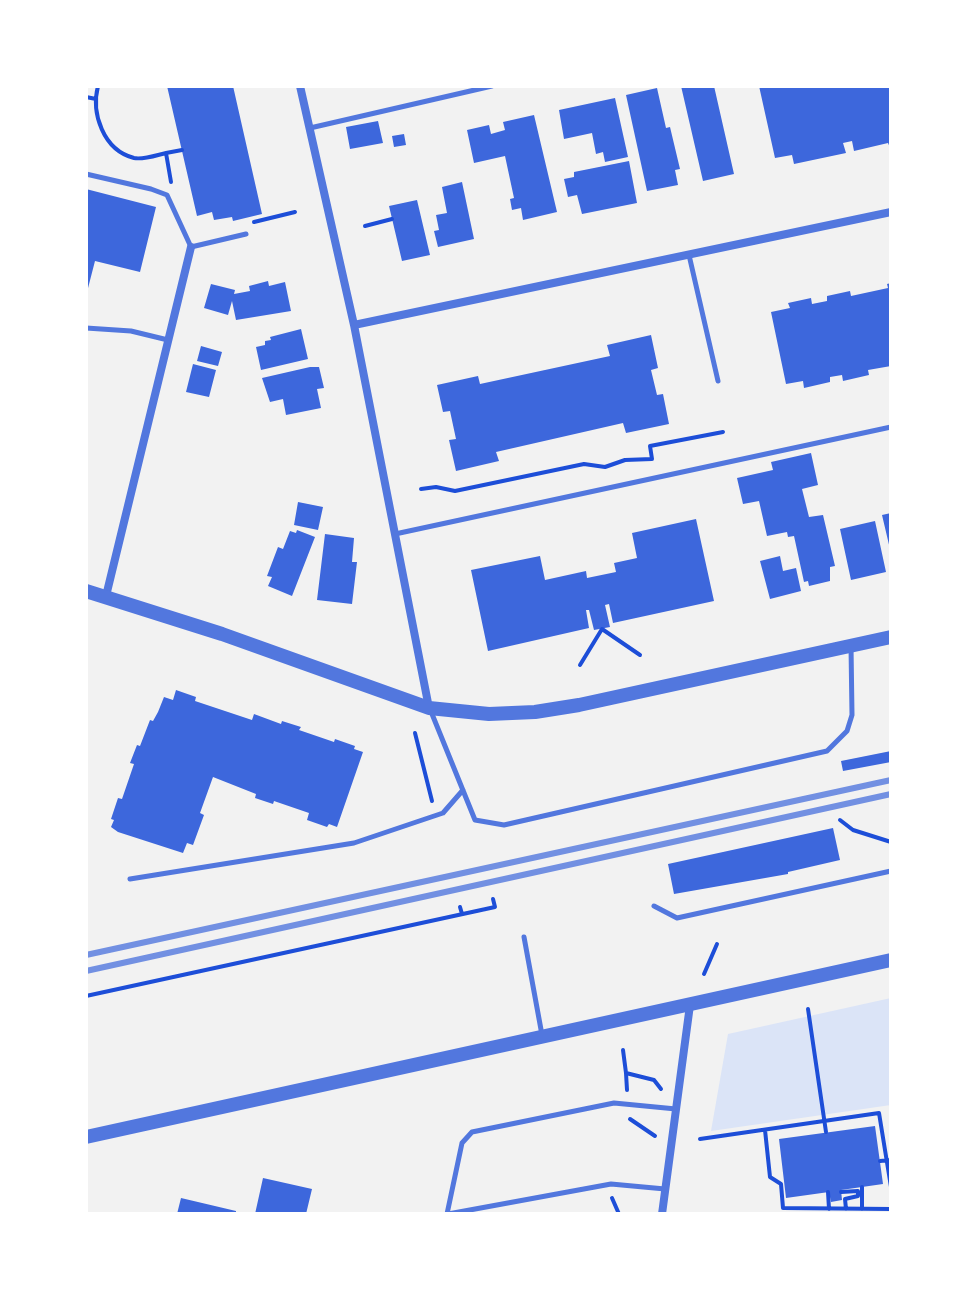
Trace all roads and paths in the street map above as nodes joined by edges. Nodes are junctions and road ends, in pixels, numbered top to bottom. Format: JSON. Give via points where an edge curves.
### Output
{"nodes":[{"id":1,"x":98,"y":86,"type":"edge"},
{"id":2,"x":300,"y":86,"type":"edge"},
{"id":3,"x":492,"y":86,"type":"edge"},
{"id":4,"x":86,"y":97,"type":"edge"},
{"id":5,"x":96,"y":99,"type":"junction"},
{"id":6,"x":310,"y":128,"type":"junction"},
{"id":7,"x":182,"y":150,"type":"dead end"},
{"id":8,"x":166,"y":153,"type":"junction"},
{"id":9,"x":86,"y":174,"type":"edge"},
{"id":10,"x":172,"y":184,"type":"dead end"},
{"id":11,"x":295,"y":212,"type":"dead end"},
{"id":12,"x":891,"y":212,"type":"edge"},
{"id":13,"x":392,"y":219,"type":"dead end"},
{"id":14,"x":245,"y":224,"type":"dead end"},
{"id":15,"x":365,"y":226,"type":"dead end"},
{"id":16,"x":246,"y":234,"type":"dead end"},
{"id":17,"x":191,"y":247,"type":"junction"},
{"id":18,"x":689,"y":255,"type":"junction"},
{"id":19,"x":354,"y":325,"type":"junction"},
{"id":20,"x":86,"y":328,"type":"edge"},
{"id":21,"x":168,"y":340,"type":"junction"},
{"id":22,"x":718,"y":381,"type":"dead end"},
{"id":23,"x":891,"y":427,"type":"edge"},
{"id":24,"x":723,"y":432,"type":"dead end"},
{"id":25,"x":421,"y":489,"type":"dead end"},
{"id":26,"x":395,"y":534,"type":"junction"},
{"id":27,"x":86,"y":591,"type":"edge"},
{"id":28,"x":106,"y":596,"type":"junction"},
{"id":29,"x":891,"y":637,"type":"edge"},
{"id":30,"x":851,"y":645,"type":"junction"},
{"id":31,"x":640,"y":655,"type":"dead end"},
{"id":32,"x":580,"y":665,"type":"dead end"},
{"id":33,"x":429,"y":708,"type":"junction"},
{"id":34,"x":415,"y":733,"type":"dead end"},
{"id":35,"x":463,"y":790,"type":"junction"},
{"id":36,"x":436,"y":815,"type":"junction"},
{"id":37,"x":840,"y":820,"type":"dead end"},
{"id":38,"x":891,"y":842,"type":"edge"},
{"id":39,"x":891,"y":871,"type":"edge"},
{"id":40,"x":130,"y":879,"type":"dead end"},
{"id":41,"x":493,"y":899,"type":"dead end"},
{"id":42,"x":654,"y":906,"type":"dead end"},
{"id":43,"x":460,"y":907,"type":"dead end"},
{"id":44,"x":462,"y":914,"type":"junction"},
{"id":45,"x":524,"y":937,"type":"dead end"},
{"id":46,"x":717,"y":944,"type":"dead end"},
{"id":47,"x":891,"y":960,"type":"edge"},
{"id":48,"x":704,"y":974,"type":"dead end"},
{"id":49,"x":86,"y":996,"type":"edge"},
{"id":50,"x":690,"y":1005,"type":"junction"},
{"id":51,"x":808,"y":1009,"type":"dead end"},
{"id":52,"x":543,"y":1038,"type":"junction"},
{"id":53,"x":623,"y":1050,"type":"dead end"},
{"id":54,"x":661,"y":1089,"type":"dead end"},
{"id":55,"x":676,"y":1109,"type":"junction"},
{"id":56,"x":625,"y":1116,"type":"dead end"},
{"id":57,"x":825,"y":1121,"type":"junction"},
{"id":58,"x":765,"y":1130,"type":"junction"},
{"id":59,"x":826,"y":1132,"type":"dead end"},
{"id":60,"x":655,"y":1136,"type":"dead end"},
{"id":61,"x":86,"y":1137,"type":"edge"},
{"id":62,"x":700,"y":1139,"type":"dead end"},
{"id":63,"x":889,"y":1160,"type":"edge"},
{"id":64,"x":880,"y":1161,"type":"dead end"},
{"id":65,"x":862,"y":1187,"type":"dead end"},
{"id":66,"x":891,"y":1187,"type":"edge"},
{"id":67,"x":665,"y":1189,"type":"junction"},
{"id":68,"x":828,"y":1192,"type":"dead end"},
{"id":69,"x":841,"y":1192,"type":"dead end"},
{"id":70,"x":829,"y":1209,"type":"junction"},
{"id":71,"x":846,"y":1209,"type":"junction"},
{"id":72,"x":862,"y":1209,"type":"junction"},
{"id":73,"x":891,"y":1209,"type":"edge"},
{"id":74,"x":447,"y":1214,"type":"edge"},
{"id":75,"x":662,"y":1214,"type":"edge"}],
"edges":[{"from":1,"to":5,"type":"path"},
{"from":2,"to":6,"type":"street"},
{"from":3,"to":6,"type":"lane"},
{"from":4,"to":5,"type":"path"},
{"from":5,"to":8,"type":"path","via":[[95,114],[104,136],[121,151],[136,159]]},
{"from":6,"to":19,"type":"street"},
{"from":7,"to":8,"type":"path"},
{"from":8,"to":10,"type":"path"},
{"from":9,"to":17,"type":"lane","via":[[167,195]]},
{"from":11,"to":14,"type":"path"},
{"from":12,"to":18,"type":"street"},
{"from":13,"to":15,"type":"path"},
{"from":16,"to":17,"type":"lane"},
{"from":17,"to":21,"type":"street"},
{"from":18,"to":19,"type":"street"},
{"from":18,"to":22,"type":"lane"},
{"from":19,"to":26,"type":"street"},
{"from":20,"to":21,"type":"lane"},
{"from":21,"to":28,"type":"street"},
{"from":23,"to":26,"type":"lane"},
{"from":24,"to":25,"type":"path","via":[[650,446],[652,459],[643,461],[605,467],[584,464],[455,491]]},
{"from":26,"to":33,"type":"street"},
{"from":27,"to":28,"type":"street"},
{"from":28,"to":33,"type":"street"},
{"from":29,"to":30,"type":"street"},
{"from":30,"to":33,"type":"street","via":[[535,712]]},
{"from":30,"to":35,"type":"lane","via":[[852,715],[847,731],[827,751],[504,825],[475,820]]},
{"from":31,"to":32,"type":"path","via":[[602,629]]},
{"from":33,"to":35,"type":"lane"},
{"from":34,"to":36,"type":"path"},
{"from":35,"to":36,"type":"lane"},
{"from":36,"to":40,"type":"lane","via":[[354,843]]},
{"from":37,"to":38,"type":"path","via":[[853,830]]},
{"from":39,"to":42,"type":"lane","via":[[677,918]]},
{"from":41,"to":44,"type":"path","via":[[495,907]]},
{"from":43,"to":44,"type":"path"},
{"from":44,"to":49,"type":"path"},
{"from":45,"to":52,"type":"lane"},
{"from":46,"to":48,"type":"path"},
{"from":47,"to":50,"type":"street"},
{"from":50,"to":52,"type":"street"},
{"from":50,"to":55,"type":"street"},
{"from":51,"to":57,"type":"path"},
{"from":52,"to":61,"type":"street"},
{"from":53,"to":54,"type":"path","via":[[626,1073],[654,1080]]},
{"from":55,"to":67,"type":"street"},
{"from":55,"to":74,"type":"lane","via":[[614,1103],[472,1132],[462,1143]]},
{"from":56,"to":60,"type":"path"},
{"from":57,"to":58,"type":"path"},
{"from":57,"to":59,"type":"path"},
{"from":57,"to":63,"type":"path","via":[[879,1113]]},
{"from":58,"to":62,"type":"path"},
{"from":58,"to":70,"type":"path","via":[[770,1177],[781,1184],[783,1208]]},
{"from":63,"to":64,"type":"path"},
{"from":63,"to":66,"type":"path"},
{"from":65,"to":72,"type":"path"},
{"from":67,"to":74,"type":"lane","via":[[611,1184]]},
{"from":67,"to":75,"type":"street"},
{"from":68,"to":70,"type":"path"},
{"from":69,"to":71,"type":"path","via":[[858,1191],[858,1196],[845,1199]]},
{"from":70,"to":71,"type":"path"},
{"from":71,"to":72,"type":"path"},
{"from":72,"to":73,"type":"path"}]}
